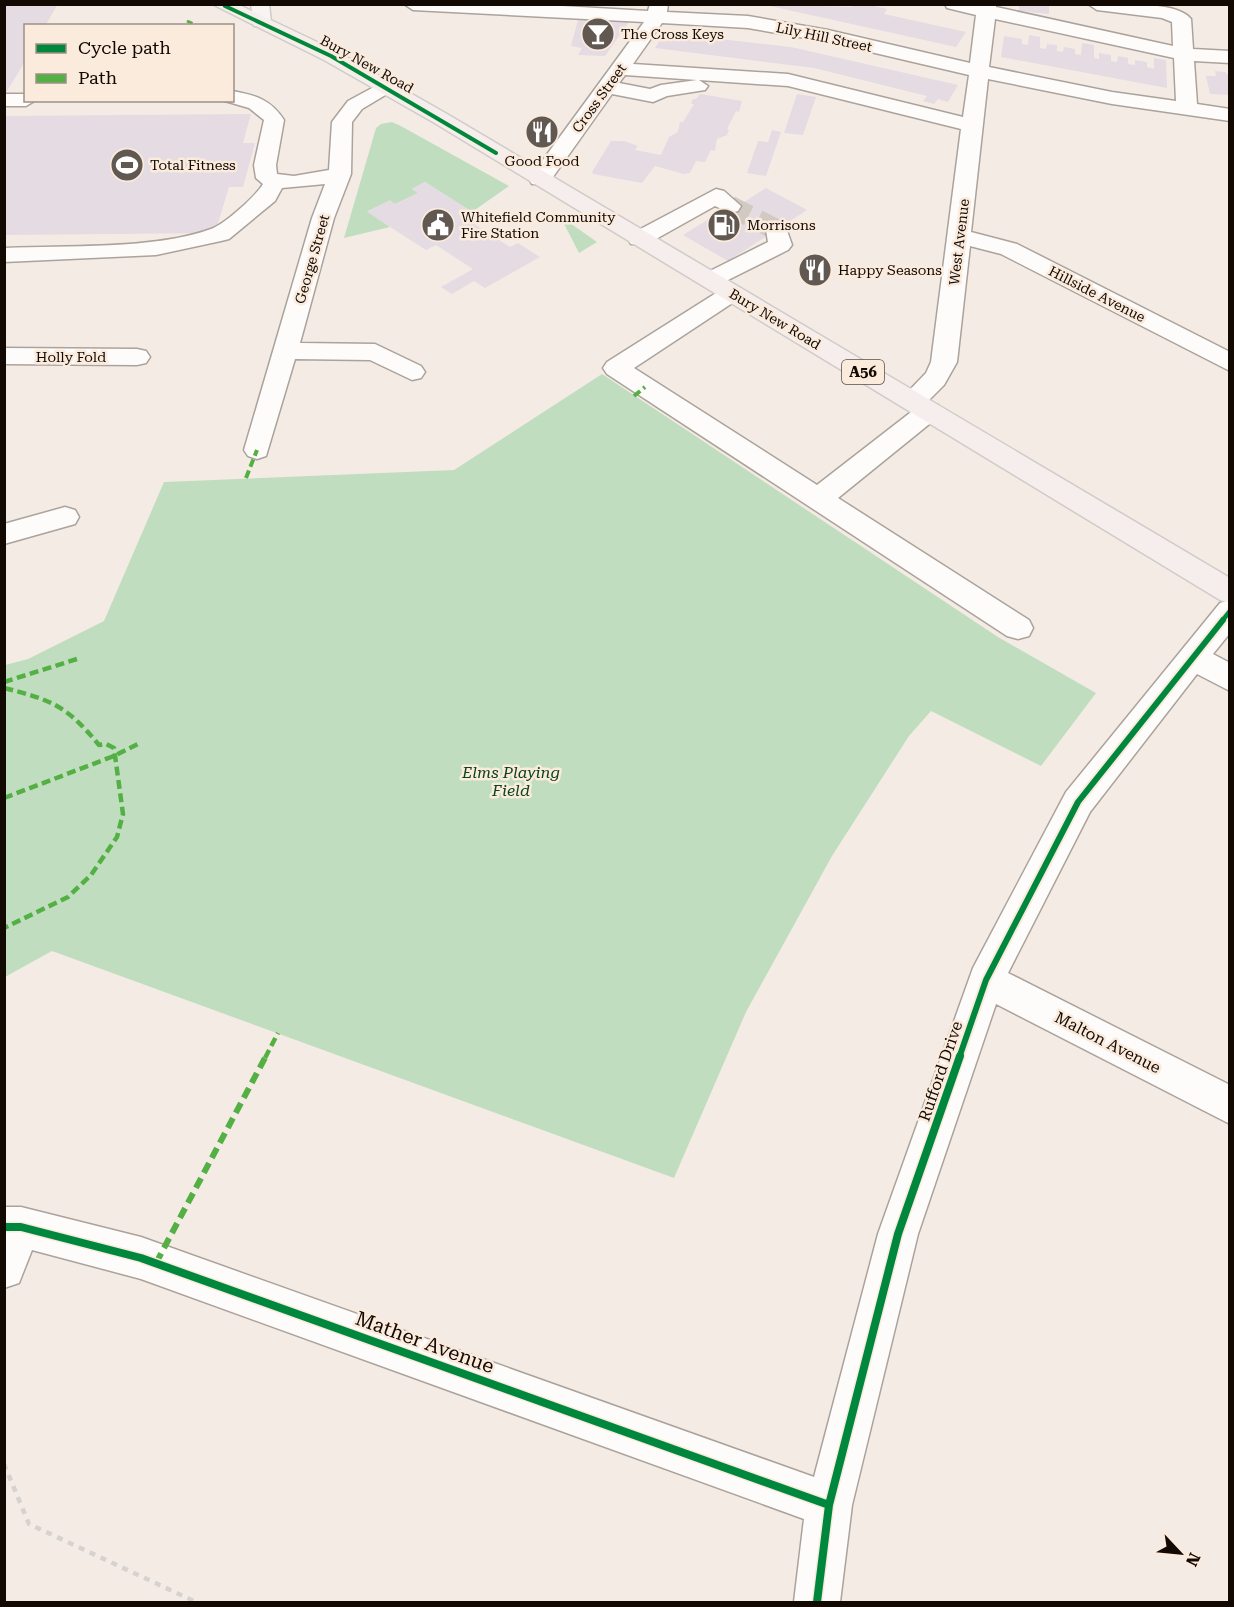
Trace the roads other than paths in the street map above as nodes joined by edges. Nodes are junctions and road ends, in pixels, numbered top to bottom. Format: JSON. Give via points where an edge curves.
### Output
{"nodes":[{"id":1,"x":221,"y":4,"type":"edge"},
{"id":2,"x":954,"y":4,"type":"edge"},
{"id":3,"x":407,"y":5,"type":"edge"},
{"id":4,"x":1099,"y":5,"type":"edge"},
{"id":5,"x":987,"y":8,"type":"edge"},
{"id":6,"x":658,"y":10,"type":"edge"},
{"id":7,"x":261,"y":13,"type":"edge"},
{"id":8,"x":748,"y":13,"type":"edge"},
{"id":9,"x":1183,"y":54,"type":"junction"},
{"id":10,"x":1230,"y":57,"type":"edge"},
{"id":11,"x":621,"y":69,"type":"junction"},
{"id":12,"x":979,"y":71,"type":"junction"},
{"id":13,"x":385,"y":87,"type":"junction"},
{"id":14,"x":606,"y":87,"type":"junction"},
{"id":15,"x":757,"y":97,"type":"dead end"},
{"id":16,"x":234,"y":98,"type":"edge"},
{"id":17,"x":4,"y":100,"type":"edge"},
{"id":18,"x":24,"y":100,"type":"edge"},
{"id":19,"x":1187,"y":110,"type":"junction"},
{"id":20,"x":1230,"y":115,"type":"edge"},
{"id":21,"x":973,"y":126,"type":"junction"},
{"id":22,"x":340,"y":174,"type":"junction"},
{"id":23,"x":540,"y":179,"type":"junction"},
{"id":24,"x":275,"y":181,"type":"junction"},
{"id":25,"x":730,"y":206,"type":"tunnel mouth"},
{"id":26,"x":777,"y":230,"type":"dead end"},
{"id":27,"x":960,"y":238,"type":"junction"},
{"id":28,"x":639,"y":239,"type":"junction"},
{"id":29,"x":4,"y":255,"type":"edge"},
{"id":30,"x":721,"y":287,"type":"junction"},
{"id":31,"x":285,"y":351,"type":"junction"},
{"id":32,"x":4,"y":356,"type":"edge"},
{"id":33,"x":137,"y":357,"type":"dead end"},
{"id":34,"x":1230,"y":363,"type":"edge"},
{"id":35,"x":412,"y":372,"type":"dead end"},
{"id":36,"x":921,"y":406,"type":"junction"},
{"id":37,"x":257,"y":450,"type":"dead end"},
{"id":38,"x":818,"y":499,"type":"junction"},
{"id":39,"x":66,"y":517,"type":"dead end"},
{"id":40,"x":4,"y":534,"type":"edge"},
{"id":41,"x":1230,"y":592,"type":"edge"},
{"id":42,"x":1230,"y":612,"type":"edge"},
{"id":43,"x":1018,"y":628,"type":"dead end"},
{"id":44,"x":1193,"y":656,"type":"junction"},
{"id":45,"x":1230,"y":679,"type":"edge"},
{"id":46,"x":986,"y":980,"type":"junction"},
{"id":47,"x":1230,"y":1105,"type":"edge"},
{"id":48,"x":13,"y":1227,"type":"edge"},
{"id":49,"x":4,"y":1268,"type":"edge"},
{"id":50,"x":830,"y":1505,"type":"junction"},
{"id":51,"x":817,"y":1602,"type":"edge"}],
"edges":[{"from":1,"to":7,"type":"highway","name":"Bury New Road","number":"A56"},
{"from":2,"to":5,"type":"street"},
{"from":3,"to":6,"type":"street","name":"Lily Hill Street"},
{"from":4,"to":9,"type":"street","via":[[1166,13],[1181,19]]},
{"from":5,"to":9,"type":"street"},
{"from":5,"to":12,"type":"street","name":"West Avenue"},
{"from":6,"to":8,"type":"street","name":"Lily Hill Street"},
{"from":6,"to":11,"type":"street","name":"Cross Street"},
{"from":7,"to":13,"type":"highway","name":"Bury New Road","number":"A56"},
{"from":8,"to":12,"type":"street","name":"Lily Hill Street"},
{"from":9,"to":10,"type":"street"},
{"from":9,"to":19,"type":"street"},
{"from":11,"to":14,"type":"street","name":"Cross Street"},
{"from":11,"to":21,"type":"street","via":[[788,80]]},
{"from":12,"to":19,"type":"street","name":"Lily Hill Street"},
{"from":12,"to":21,"type":"street","name":"West Avenue"},
{"from":13,"to":22,"type":"street","name":"George Street","via":[[361,99],[345,116],[340,135]]},
{"from":13,"to":23,"type":"highway","name":"Bury New Road","number":"A56"},
{"from":14,"to":15,"type":"street","via":[[652,96],[697,86]]},
{"from":14,"to":23,"type":"street","name":"Cross Street"},
{"from":16,"to":24,"type":"street","via":[[252,100],[267,109],[274,120],[265,173]]},
{"from":17,"to":18,"type":"street"},
{"from":19,"to":20,"type":"street","name":"Lily Hill Street"},
{"from":21,"to":27,"type":"street","name":"West Avenue"},
{"from":22,"to":24,"type":"street"},
{"from":22,"to":31,"type":"street","name":"George Street","via":[[323,218]]},
{"from":23,"to":28,"type":"highway","name":"Bury New Road","number":"A56"},
{"from":24,"to":29,"type":"street","via":[[267,196],[221,234],[156,248]]},
{"from":25,"to":28,"type":"street","via":[[716,196]]},
{"from":26,"to":30,"type":"street","via":[[780,244]]},
{"from":27,"to":34,"type":"street","name":"Hillside Avenue","via":[[1010,249]]},
{"from":27,"to":36,"type":"street","name":"West Avenue","via":[[944,362]]},
{"from":28,"to":30,"type":"highway","name":"Bury New Road","number":"A56"},
{"from":30,"to":36,"type":"highway","name":"Bury New Road","number":"A56"},
{"from":30,"to":38,"type":"street","via":[[616,368]]},
{"from":31,"to":35,"type":"street","via":[[375,352]]},
{"from":31,"to":37,"type":"street","name":"George Street"},
{"from":32,"to":33,"type":"street","name":"Holly Fold"},
{"from":36,"to":38,"type":"street","name":"West Avenue"},
{"from":36,"to":41,"type":"highway","name":"Bury New Road","number":"A56"},
{"from":38,"to":43,"type":"street"},
{"from":39,"to":40,"type":"street"},
{"from":42,"to":44,"type":"street","name":"Rufford Drive"},
{"from":44,"to":45,"type":"street"},
{"from":44,"to":46,"type":"street","name":"Rufford Drive","via":[[1078,802]]},
{"from":46,"to":47,"type":"street","name":"Malton Avenue"},
{"from":46,"to":50,"type":"street","name":"Rufford Drive","via":[[898,1234]]},
{"from":48,"to":49,"type":"street"},
{"from":48,"to":50,"type":"street","name":"Mather Avenue","via":[[141,1258]]},
{"from":50,"to":51,"type":"street","name":"Rufford Drive"}]}
